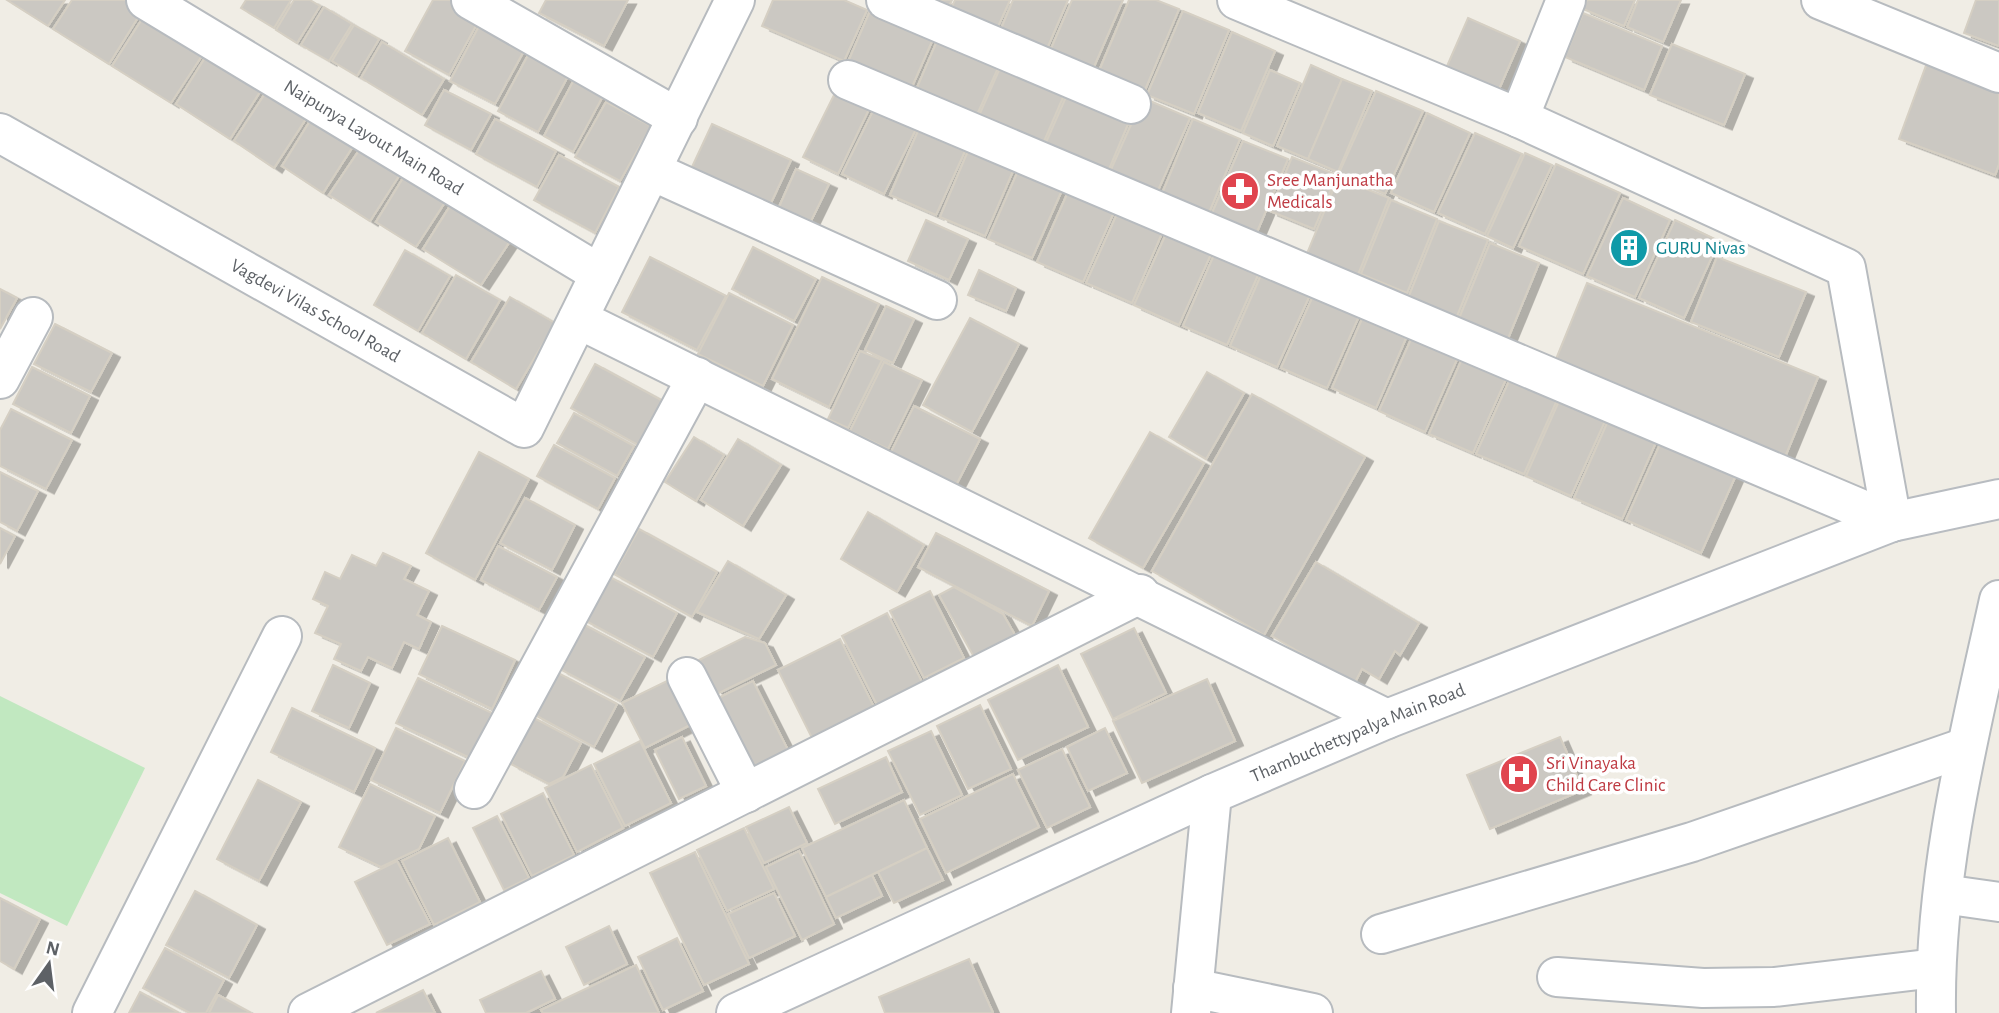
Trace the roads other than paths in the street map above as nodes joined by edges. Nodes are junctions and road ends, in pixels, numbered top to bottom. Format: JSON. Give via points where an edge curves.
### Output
{"nodes":[{"id":1,"x":146,"y":0,"type":"edge"},
{"id":2,"x":471,"y":0,"type":"edge"},
{"id":3,"x":735,"y":0,"type":"edge"},
{"id":4,"x":886,"y":0,"type":"edge"},
{"id":5,"x":1237,"y":0,"type":"edge"},
{"id":6,"x":1566,"y":0,"type":"edge"},
{"id":7,"x":1821,"y":0,"type":"edge"},
{"id":8,"x":1999,"y":72,"type":"edge"},
{"id":9,"x":848,"y":79,"type":"dead end"},
{"id":10,"x":1131,"y":104,"type":"dead end"},
{"id":11,"x":678,"y":118,"type":"junction"},
{"id":12,"x":1519,"y":118,"type":"junction"},
{"id":13,"x":0,"y":134,"type":"edge"},
{"id":14,"x":652,"y":171,"type":"junction"},
{"id":15,"x":600,"y":274,"type":"junction"},
{"id":16,"x":937,"y":300,"type":"dead end"},
{"id":17,"x":33,"y":317,"type":"dead end"},
{"id":18,"x":578,"y":319,"type":"junction"},
{"id":19,"x":697,"y":377,"type":"junction"},
{"id":20,"x":0,"y":379,"type":"edge"},
{"id":21,"x":1999,"y":499,"type":"edge"},
{"id":22,"x":1892,"y":522,"type":"junction"},
{"id":23,"x":1140,"y":594,"type":"junction"},
{"id":24,"x":1999,"y":600,"type":"edge"},
{"id":25,"x":282,"y":636,"type":"dead end"},
{"id":26,"x":687,"y":677,"type":"dead end"},
{"id":27,"x":1989,"y":692,"type":"edge"},
{"id":28,"x":1387,"y":719,"type":"junction"},
{"id":29,"x":1966,"y":747,"type":"junction"},
{"id":30,"x":474,"y":789,"type":"dead end"},
{"id":31,"x":746,"y":793,"type":"junction"},
{"id":32,"x":1212,"y":794,"type":"junction"},
{"id":33,"x":1943,"y":894,"type":"junction"},
{"id":34,"x":1999,"y":902,"type":"edge"},
{"id":35,"x":1381,"y":934,"type":"dead end"},
{"id":36,"x":1936,"y":968,"type":"junction"},
{"id":37,"x":1558,"y":977,"type":"dead end"},
{"id":38,"x":1192,"y":1000,"type":"edge"},
{"id":39,"x":1775,"y":1000,"type":"edge"},
{"id":40,"x":92,"y":1013,"type":"edge"},
{"id":41,"x":308,"y":1013,"type":"edge"},
{"id":42,"x":736,"y":1013,"type":"edge"},
{"id":43,"x":1313,"y":1013,"type":"edge"},
{"id":44,"x":1936,"y":1013,"type":"edge"}],
"edges":[{"from":1,"to":15,"type":"street","name":"Naipunya Layout Main Road"},
{"from":2,"to":11,"type":"street"},
{"from":3,"to":11,"type":"street"},
{"from":4,"to":10,"type":"street"},
{"from":5,"to":12,"type":"street"},
{"from":6,"to":12,"type":"street"},
{"from":7,"to":8,"type":"street"},
{"from":9,"to":22,"type":"street"},
{"from":11,"to":14,"type":"street"},
{"from":12,"to":22,"type":"street","via":[[1846,268]]},
{"from":13,"to":18,"type":"street","name":"Vagdevi Vilas School Road","via":[[524,428]]},
{"from":14,"to":15,"type":"street"},
{"from":14,"to":16,"type":"street"},
{"from":15,"to":18,"type":"street"},
{"from":17,"to":20,"type":"street"},
{"from":18,"to":19,"type":"street"},
{"from":19,"to":23,"type":"street"},
{"from":19,"to":30,"type":"street"},
{"from":21,"to":22,"type":"street","name":"Thambuchettypalya Main Road"},
{"from":22,"to":28,"type":"street","name":"Thambuchettypalya Main Road"},
{"from":23,"to":28,"type":"street"},
{"from":23,"to":31,"type":"street"},
{"from":24,"to":27,"type":"street"},
{"from":25,"to":40,"type":"street"},
{"from":26,"to":31,"type":"street"},
{"from":27,"to":29,"type":"street"},
{"from":28,"to":32,"type":"street","name":"Thambuchettypalya Main Road"},
{"from":29,"to":33,"type":"street"},
{"from":29,"to":35,"type":"street","via":[[1692,842]]},
{"from":31,"to":41,"type":"street"},
{"from":32,"to":38,"type":"street"},
{"from":32,"to":42,"type":"street","name":"Thambuchettypalya Main Road"},
{"from":33,"to":34,"type":"street"},
{"from":33,"to":36,"type":"street"},
{"from":36,"to":39,"type":"street"},
{"from":36,"to":44,"type":"street"},
{"from":37,"to":39,"type":"street","via":[[1703,988]]},
{"from":38,"to":43,"type":"street"}]}
